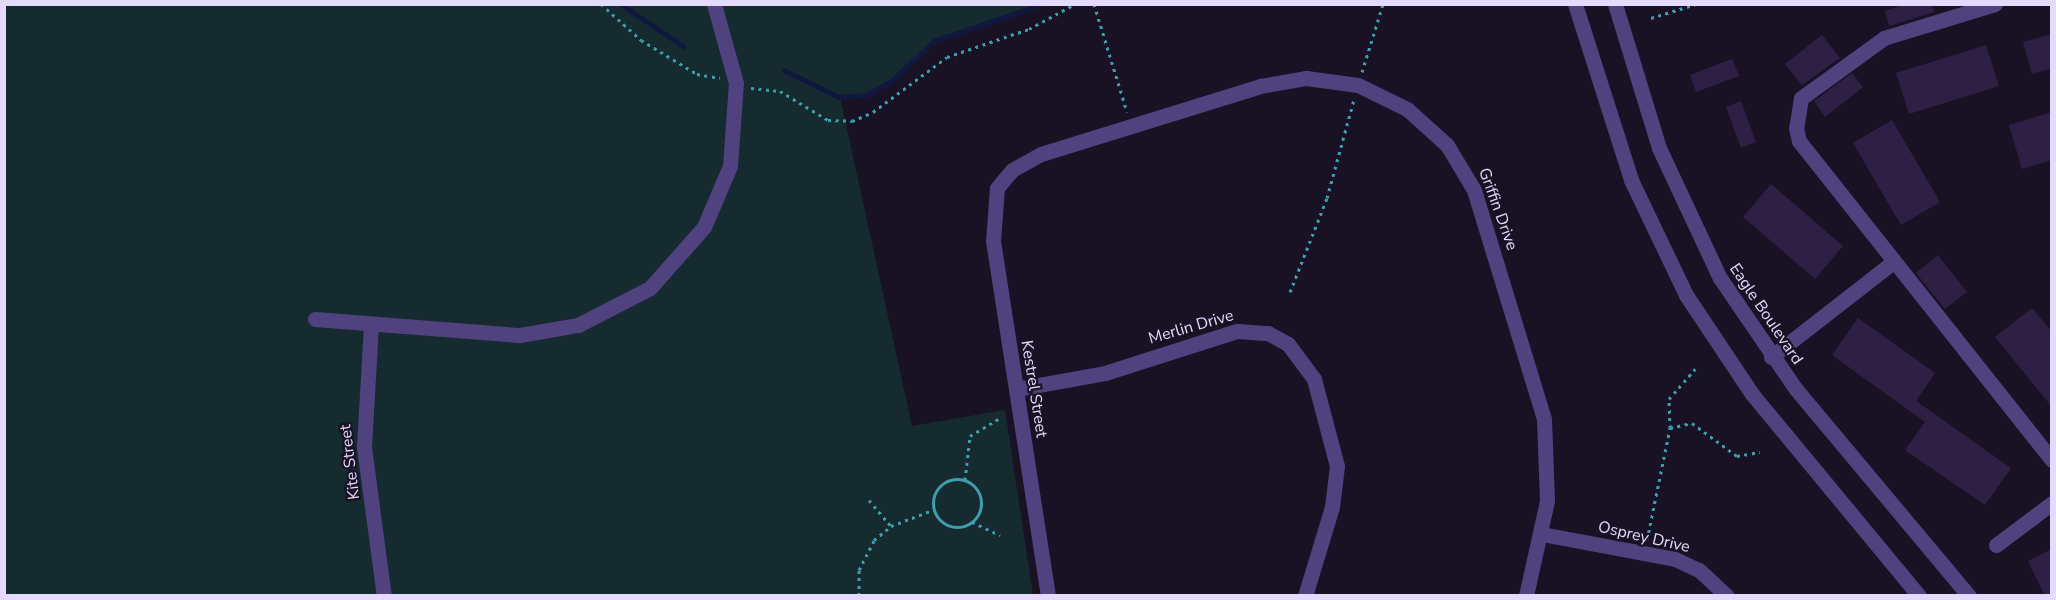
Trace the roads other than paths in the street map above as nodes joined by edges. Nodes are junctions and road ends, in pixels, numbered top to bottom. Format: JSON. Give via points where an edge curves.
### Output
{"nodes":[{"id":1,"x":714,"y":4,"type":"edge"},
{"id":2,"x":1575,"y":4,"type":"edge"},
{"id":3,"x":1615,"y":4,"type":"edge"},
{"id":4,"x":1995,"y":4,"type":"edge"},
{"id":5,"x":997,"y":188,"type":"joint"},
{"id":6,"x":1893,"y":262,"type":"junction"},
{"id":7,"x":315,"y":319,"type":"dead end"},
{"id":8,"x":371,"y":325,"type":"junction"},
{"id":9,"x":1771,"y":357,"type":"junction"},
{"id":10,"x":1016,"y":389,"type":"junction"},
{"id":11,"x":2052,"y":460,"type":"edge"},
{"id":12,"x":2052,"y":502,"type":"edge"},
{"id":13,"x":1542,"y":534,"type":"junction"},
{"id":14,"x":1996,"y":545,"type":"dead end"},
{"id":15,"x":384,"y":596,"type":"edge"},
{"id":16,"x":1048,"y":596,"type":"edge"},
{"id":17,"x":1305,"y":596,"type":"edge"},
{"id":18,"x":1526,"y":596,"type":"edge"},
{"id":19,"x":1727,"y":596,"type":"edge"},
{"id":20,"x":1919,"y":596,"type":"edge"},
{"id":21,"x":1969,"y":596,"type":"edge"}],
"edges":[{"from":1,"to":8,"type":"street","via":[[736,83],[734,146],[715,207],[664,276],[617,309],[561,330],[500,336]]},
{"from":2,"to":20,"type":"street","via":[[1631,180],[1686,295],[1752,394]]},
{"from":3,"to":9,"type":"street","name":"Eagle Boulevard","via":[[1677,191],[1720,278]]},
{"from":4,"to":6,"type":"street","via":[[1884,38],[1801,98],[1799,141]]},
{"from":5,"to":10,"type":"street","name":"Kestrel Street","via":[[991,228]]},
{"from":5,"to":13,"type":"street","name":"Griffin Drive","via":[[1012,170],[1041,154],[1276,82],[1342,81],[1407,109],[1435,132],[1462,167],[1501,270],[1544,420],[1548,481]]},
{"from":6,"to":9,"type":"street"},
{"from":6,"to":11,"type":"street"},
{"from":7,"to":8,"type":"street"},
{"from":8,"to":15,"type":"street","name":"Kite Street","via":[[364,447]]},
{"from":9,"to":21,"type":"street","name":"Eagle Boulevard"},
{"from":10,"to":16,"type":"street","name":"Kestrel Street"},
{"from":10,"to":17,"type":"street","name":"Merlin Drive","via":[[1098,375],[1237,331],[1268,333],[1288,344],[1314,379],[1337,466],[1332,507]]},
{"from":12,"to":14,"type":"street"},
{"from":13,"to":18,"type":"street","name":"Griffin Drive"},
{"from":13,"to":19,"type":"street","name":"Osprey Drive","via":[[1675,559],[1699,570]]}]}
